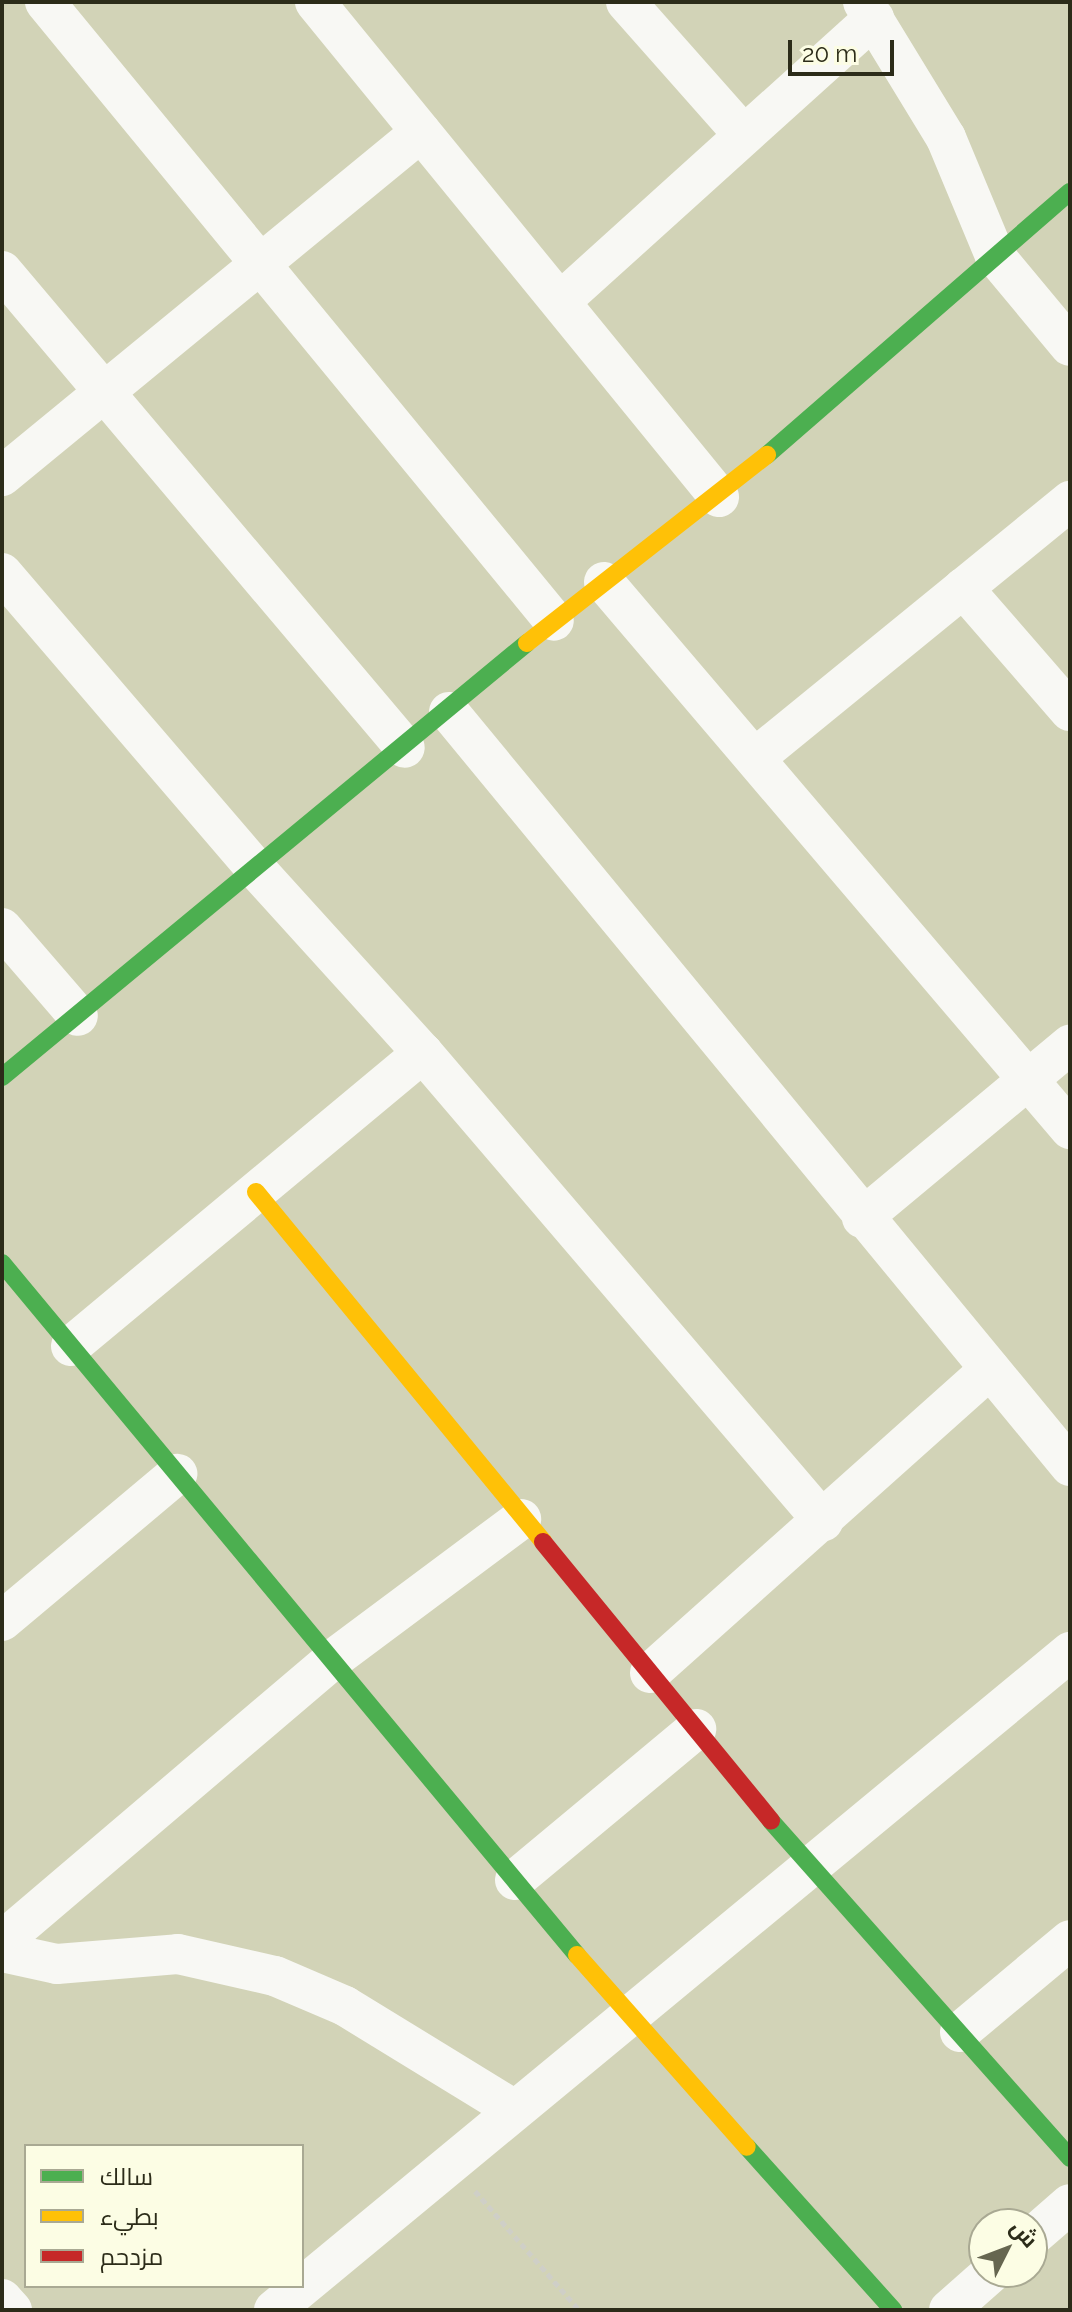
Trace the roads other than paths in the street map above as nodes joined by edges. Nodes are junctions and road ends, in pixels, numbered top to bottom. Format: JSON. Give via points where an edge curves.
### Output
{"nodes":[{"id":1,"x":45,"y":2,"type":"edge"},
{"id":2,"x":315,"y":2,"type":"edge"},
{"id":3,"x":626,"y":2,"type":"edge"},
{"id":4,"x":868,"y":10,"type":"edge"},
{"id":5,"x":421,"y":132,"type":"junction"},
{"id":6,"x":741,"y":132,"type":"junction"},
{"id":7,"x":1070,"y":192,"type":"edge"},
{"id":8,"x":995,"y":256,"type":"junction"},
{"id":9,"x":260,"y":265,"type":"junction"},
{"id":10,"x":2,"y":271,"type":"edge"},
{"id":11,"x":561,"y":301,"type":"junction"},
{"id":12,"x":1070,"y":346,"type":"edge"},
{"id":13,"x":107,"y":390,"type":"junction"},
{"id":14,"x":2,"y":476,"type":"edge"},
{"id":15,"x":719,"y":497,"type":"junction"},
{"id":16,"x":1070,"y":501,"type":"edge"},
{"id":17,"x":2,"y":573,"type":"edge"},
{"id":18,"x":604,"y":582,"type":"junction"},
{"id":19,"x":963,"y":588,"type":"junction"},
{"id":20,"x":554,"y":621,"type":"junction"},
{"id":21,"x":1070,"y":711,"type":"edge"},
{"id":22,"x":449,"y":712,"type":"junction"},
{"id":23,"x":405,"y":748,"type":"junction"},
{"id":24,"x":755,"y":758,"type":"junction"},
{"id":25,"x":255,"y":868,"type":"junction"},
{"id":26,"x":2,"y":928,"type":"edge"},
{"id":27,"x":78,"y":1016,"type":"junction"},
{"id":28,"x":1070,"y":1045,"type":"edge"},
{"id":29,"x":423,"y":1053,"type":"junction"},
{"id":30,"x":2,"y":1077,"type":"edge"},
{"id":31,"x":1027,"y":1079,"type":"junction"},
{"id":32,"x":1070,"y":1129,"type":"edge"},
{"id":33,"x":256,"y":1192,"type":"junction"},
{"id":34,"x":862,"y":1218,"type":"junction"},
{"id":35,"x":2,"y":1263,"type":"edge"},
{"id":36,"x":71,"y":1346,"type":"junction"},
{"id":37,"x":990,"y":1369,"type":"junction"},
{"id":38,"x":1070,"y":1466,"type":"edge"},
{"id":39,"x":177,"y":1474,"type":"junction"},
{"id":40,"x":521,"y":1519,"type":"junction"},
{"id":41,"x":823,"y":1521,"type":"junction"},
{"id":42,"x":6,"y":1611,"type":"edge"},
{"id":43,"x":1070,"y":1652,"type":"edge"},
{"id":44,"x":332,"y":1660,"type":"junction"},
{"id":45,"x":650,"y":1673,"type":"junction"},
{"id":46,"x":696,"y":1729,"type":"junction"},
{"id":47,"x":809,"y":1867,"type":"junction"},
{"id":48,"x":515,"y":1880,"type":"junction"},
{"id":49,"x":1070,"y":1940,"type":"edge"},
{"id":50,"x":2,"y":1941,"type":"edge"},
{"id":51,"x":2,"y":1952,"type":"edge"},
{"id":52,"x":628,"y":2016,"type":"junction"},
{"id":53,"x":960,"y":2032,"type":"junction"},
{"id":54,"x":515,"y":2110,"type":"junction"},
{"id":55,"x":1070,"y":2158,"type":"edge"},
{"id":56,"x":1070,"y":2204,"type":"edge"},
{"id":57,"x":1048,"y":2223,"type":"edge"},
{"id":58,"x":304,"y":2285,"type":"edge"},
{"id":59,"x":300,"y":2288,"type":"edge"},
{"id":60,"x":974,"y":2288,"type":"edge"},
{"id":61,"x":2,"y":2299,"type":"edge"},
{"id":62,"x":12,"y":2310,"type":"edge"},
{"id":63,"x":274,"y":2310,"type":"edge"},
{"id":64,"x":893,"y":2310,"type":"edge"},
{"id":65,"x":949,"y":2310,"type":"edge"}],
"edges":[{"from":1,"to":9,"type":"street"},
{"from":2,"to":5,"type":"street"},
{"from":3,"to":6,"type":"street"},
{"from":4,"to":6,"type":"street"},
{"from":4,"to":8,"type":"street","via":[[946,138]]},
{"from":5,"to":9,"type":"street"},
{"from":5,"to":11,"type":"street"},
{"from":6,"to":11,"type":"street"},
{"from":7,"to":8,"type":"street"},
{"from":8,"to":12,"type":"street"},
{"from":8,"to":15,"type":"street"},
{"from":9,"to":13,"type":"street"},
{"from":9,"to":20,"type":"street"},
{"from":10,"to":13,"type":"street"},
{"from":11,"to":15,"type":"street"},
{"from":13,"to":14,"type":"street"},
{"from":13,"to":23,"type":"street"},
{"from":15,"to":18,"type":"street"},
{"from":16,"to":19,"type":"street"},
{"from":17,"to":25,"type":"street"},
{"from":18,"to":20,"type":"street"},
{"from":18,"to":24,"type":"street"},
{"from":19,"to":21,"type":"street"},
{"from":19,"to":24,"type":"street"},
{"from":20,"to":22,"type":"street"},
{"from":22,"to":23,"type":"street"},
{"from":22,"to":34,"type":"street"},
{"from":23,"to":25,"type":"street"},
{"from":24,"to":31,"type":"street"},
{"from":25,"to":27,"type":"street"},
{"from":25,"to":29,"type":"street"},
{"from":26,"to":27,"type":"street"},
{"from":27,"to":30,"type":"street"},
{"from":28,"to":31,"type":"street"},
{"from":29,"to":33,"type":"street"},
{"from":29,"to":41,"type":"street"},
{"from":31,"to":32,"type":"street"},
{"from":31,"to":34,"type":"street"},
{"from":33,"to":36,"type":"street"},
{"from":33,"to":40,"type":"street"},
{"from":34,"to":37,"type":"street"},
{"from":35,"to":36,"type":"street"},
{"from":36,"to":39,"type":"street"},
{"from":37,"to":38,"type":"street"},
{"from":37,"to":41,"type":"street"},
{"from":39,"to":42,"type":"street"},
{"from":39,"to":44,"type":"street"},
{"from":40,"to":44,"type":"street"},
{"from":40,"to":45,"type":"street"},
{"from":41,"to":45,"type":"street"},
{"from":43,"to":47,"type":"street"},
{"from":44,"to":48,"type":"street"},
{"from":44,"to":50,"type":"street"},
{"from":45,"to":46,"type":"street"},
{"from":46,"to":47,"type":"street"},
{"from":46,"to":48,"type":"street"},
{"from":47,"to":52,"type":"street"},
{"from":47,"to":53,"type":"street"},
{"from":48,"to":52,"type":"street"},
{"from":49,"to":53,"type":"street"},
{"from":51,"to":54,"type":"street","via":[[57,1964],[178,1954],[275,1976],[345,2006]]},
{"from":52,"to":54,"type":"street"},
{"from":52,"to":64,"type":"street"},
{"from":53,"to":55,"type":"street"},
{"from":54,"to":58,"type":"street"},
{"from":56,"to":57,"type":"street"},
{"from":59,"to":63,"type":"street"},
{"from":60,"to":65,"type":"street"},
{"from":61,"to":62,"type":"street"}]}
